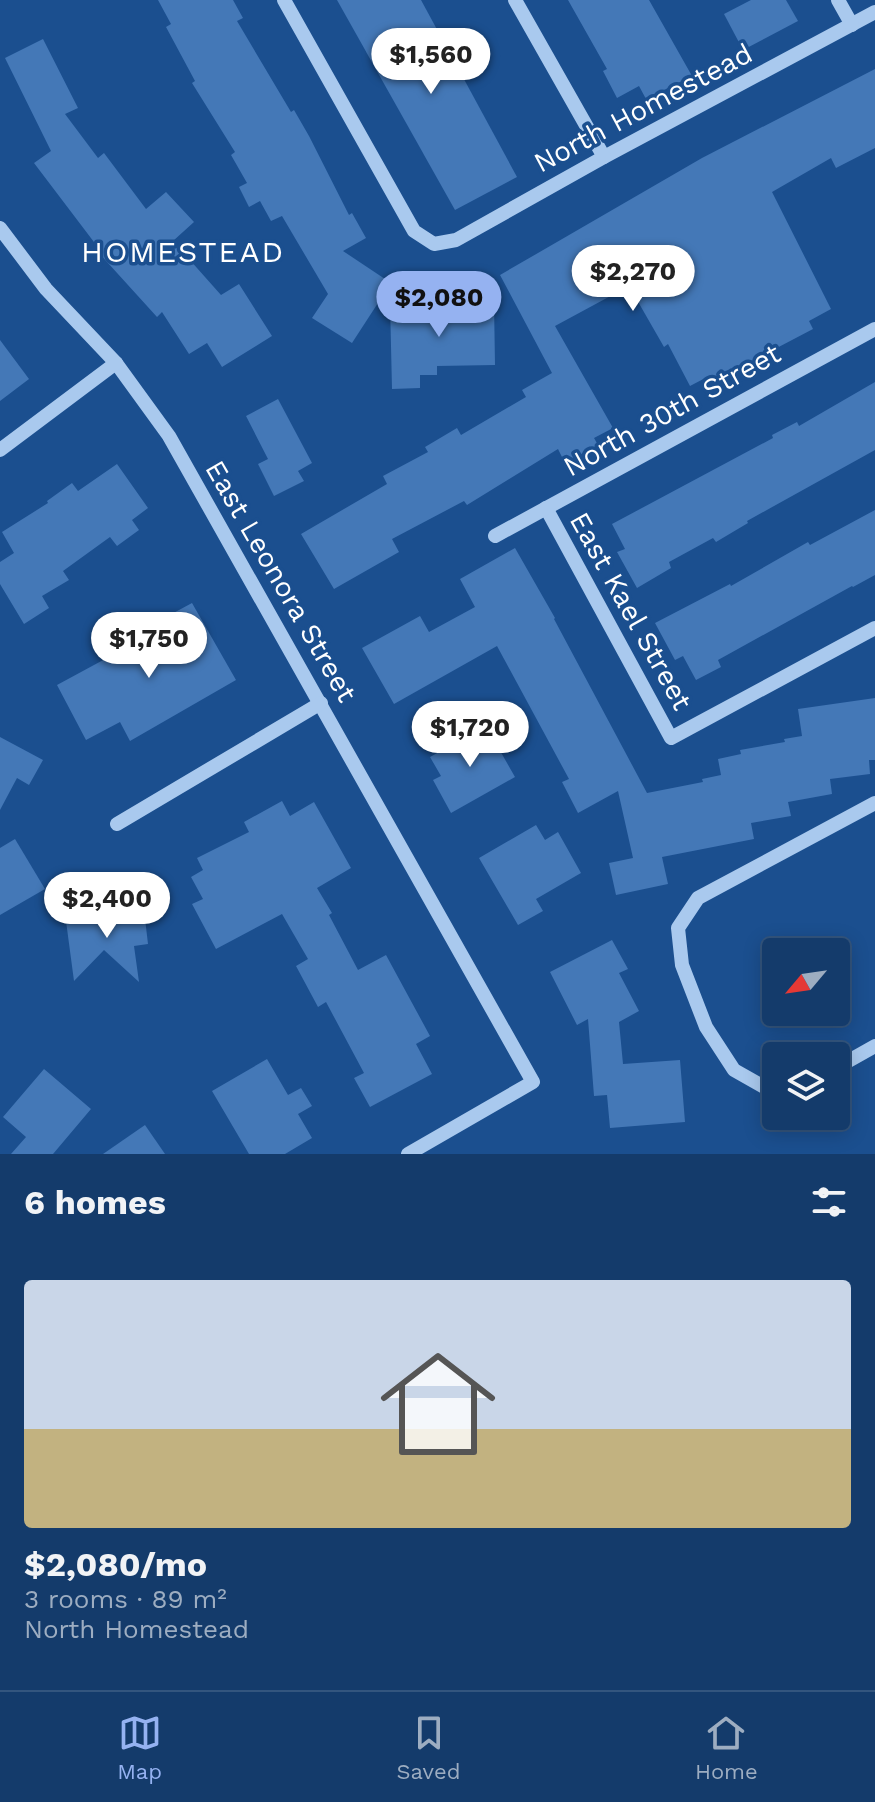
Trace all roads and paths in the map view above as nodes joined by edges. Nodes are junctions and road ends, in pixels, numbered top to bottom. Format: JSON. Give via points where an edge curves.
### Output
{"nodes":[{"id":1,"x":284,"y":0,"type":"edge"},
{"id":2,"x":515,"y":0,"type":"edge"},
{"id":3,"x":838,"y":0,"type":"edge"},
{"id":4,"x":875,"y":12,"type":"edge"},
{"id":5,"x":852,"y":25,"type":"junction"},
{"id":6,"x":604,"y":157,"type":"junction"},
{"id":7,"x":0,"y":228,"type":"edge"},
{"id":8,"x":875,"y":329,"type":"edge"},
{"id":9,"x":116,"y":363,"type":"junction"},
{"id":10,"x":0,"y":450,"type":"edge"},
{"id":11,"x":546,"y":508,"type":"junction"},
{"id":12,"x":495,"y":536,"type":"dead end"},
{"id":13,"x":875,"y":628,"type":"edge"},
{"id":14,"x":321,"y":703,"type":"junction"},
{"id":15,"x":875,"y":803,"type":"edge"},
{"id":16,"x":117,"y":824,"type":"dead end"},
{"id":17,"x":875,"y":1046,"type":"edge"},
{"id":18,"x":850,"y":1060,"type":"edge"},
{"id":19,"x":762,"y":1086,"type":"edge"},
{"id":20,"x":408,"y":1154,"type":"edge"}],
"edges":[{"from":1,"to":6,"type":"street","name":"North Homestead","via":[[414,231],[434,244],[456,240]]},
{"from":2,"to":6,"type":"street"},
{"from":3,"to":5,"type":"street"},
{"from":4,"to":5,"type":"street","name":"North Homestead"},
{"from":5,"to":6,"type":"street","name":"North Homestead"},
{"from":7,"to":9,"type":"street","name":"East Leonora Street","via":[[46,289]]},
{"from":8,"to":11,"type":"street","name":"North 30th Street"},
{"from":9,"to":10,"type":"street"},
{"from":9,"to":14,"type":"street","name":"East Leonora Street","via":[[169,436]]},
{"from":11,"to":12,"type":"street","name":"North 30th Street"},
{"from":11,"to":13,"type":"street","name":"East Kael Street","via":[[671,738]]},
{"from":14,"to":16,"type":"street"},
{"from":14,"to":20,"type":"street","name":"East Leonora Street","via":[[533,1082]]},
{"from":15,"to":19,"type":"street","via":[[698,898],[678,928],[682,965],[706,1027],[734,1070]]},
{"from":17,"to":18,"type":"street"}]}
